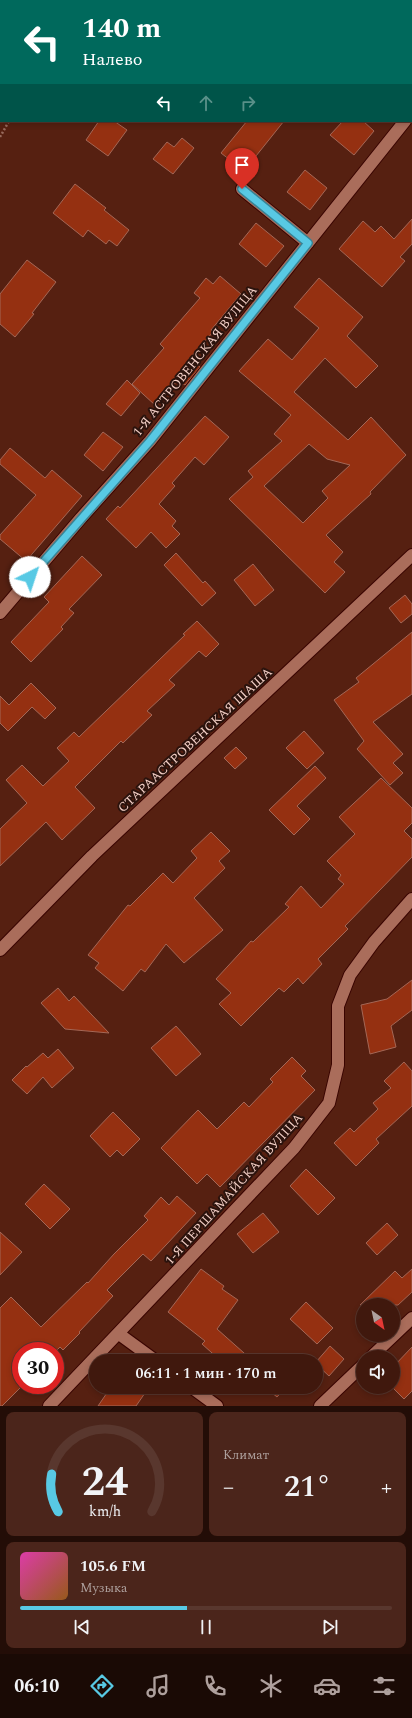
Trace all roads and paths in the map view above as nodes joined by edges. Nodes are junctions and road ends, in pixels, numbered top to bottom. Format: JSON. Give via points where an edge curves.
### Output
{"nodes":[{"id":1,"x":8,"y":122,"type":"edge"},
{"id":2,"x":404,"y":122,"type":"edge"},
{"id":3,"x":0,"y":137,"type":"edge"},
{"id":4,"x":242,"y":189,"type":"dead end"},
{"id":5,"x":308,"y":243,"type":"junction"},
{"id":6,"x":412,"y":555,"type":"edge"},
{"id":7,"x":0,"y":613,"type":"edge"},
{"id":8,"x":412,"y":899,"type":"edge"},
{"id":9,"x":0,"y":950,"type":"edge"},
{"id":10,"x":412,"y":1318,"type":"edge"},
{"id":11,"x":119,"y":1334,"type":"junction"},
{"id":12,"x":378,"y":1350,"type":"edge"},
{"id":13,"x":146,"y":1354,"type":"edge"},
{"id":14,"x":356,"y":1372,"type":"edge"},
{"id":15,"x":201,"y":1394,"type":"edge"},
{"id":16,"x":49,"y":1406,"type":"edge"},
{"id":17,"x":217,"y":1406,"type":"edge"},
{"id":18,"x":320,"y":1406,"type":"edge"}],
"edges":[{"from":1,"to":3,"type":"path"},
{"from":2,"to":5,"type":"street","name":"1-Я АСТРОВЕНСКАЯ ВУЛІЦА"},
{"from":4,"to":5,"type":"street"},
{"from":5,"to":7,"type":"street","name":"1-Я АСТРОВЕНСКАЯ ВУЛІЦА","via":[[150,441]]},
{"from":6,"to":9,"type":"street","name":"СТАРААСТРОВЕНСКАЯ ШАША","via":[[92,856]]},
{"from":8,"to":11,"type":"street","name":"1-Я ПЕРШАМАЙСКАЯ ВУЛІЦА","via":[[374,942],[350,975],[338,1006],[338,1065],[329,1103],[294,1148]]},
{"from":10,"to":12,"type":"street"},
{"from":11,"to":13,"type":"street"},
{"from":11,"to":16,"type":"street","name":"1-Я ПЕРШАМАЙСКАЯ ВУЛІЦА"},
{"from":14,"to":18,"type":"street"},
{"from":15,"to":17,"type":"street"}]}
